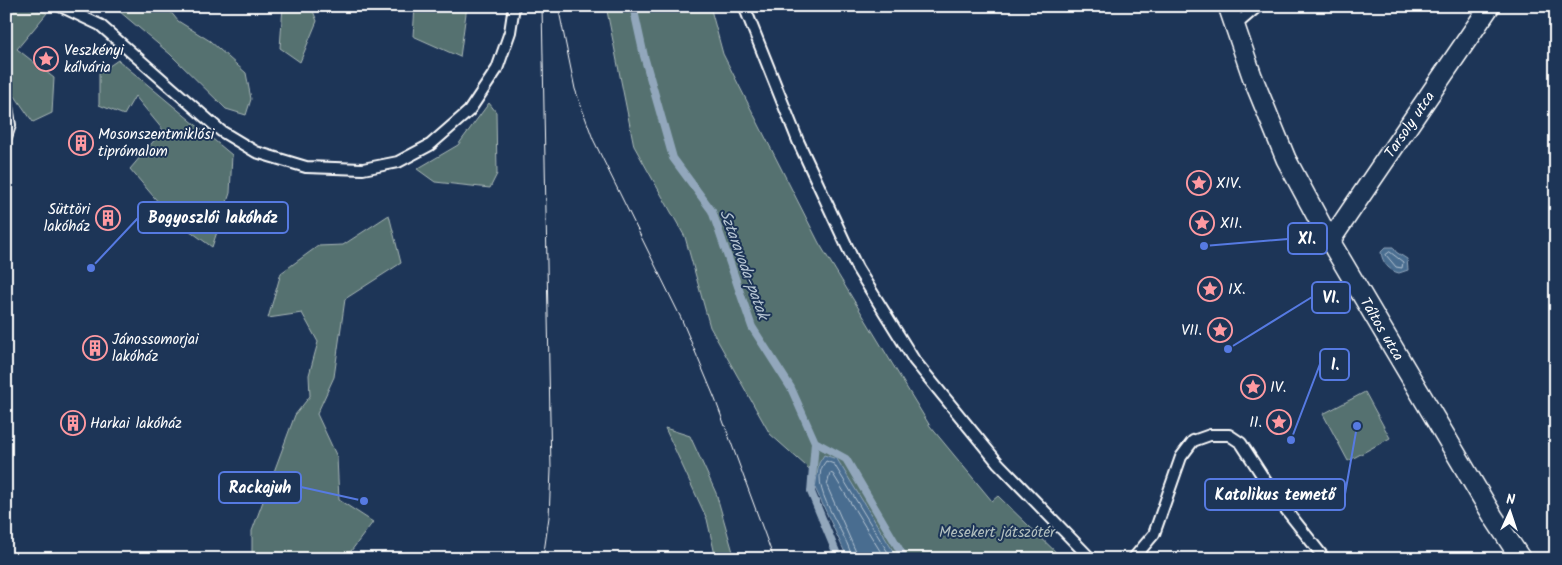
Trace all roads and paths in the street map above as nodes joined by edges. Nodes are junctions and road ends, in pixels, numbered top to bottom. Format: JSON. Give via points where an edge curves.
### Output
{"nodes":[{"id":1,"x":60,"y":6,"type":"edge"},
{"id":2,"x":514,"y":6,"type":"edge"},
{"id":3,"x":744,"y":6,"type":"edge"},
{"id":4,"x":1228,"y":6,"type":"edge"},
{"id":5,"x":1258,"y":6,"type":"edge"},
{"id":6,"x":1490,"y":6,"type":"edge"},
{"id":7,"x":1236,"y":25,"type":"junction"},
{"id":8,"x":6,"y":100,"type":"edge"},
{"id":9,"x":6,"y":137,"type":"edge"},
{"id":10,"x":1330,"y":241,"type":"junction"},
{"id":11,"x":1090,"y":559,"type":"edge"},
{"id":12,"x":1133,"y":559,"type":"edge"},
{"id":13,"x":1325,"y":559,"type":"edge"},
{"id":14,"x":1521,"y":559,"type":"edge"}],
"edges":[{"from":1,"to":2,"type":"lane","via":[[100,25],[221,130],[256,152],[306,167],[363,169],[398,162],[430,145],[468,111],[497,69],[510,32]]},
{"from":3,"to":11,"type":"lane","via":[[798,141],[857,268],[914,360],[998,463]]},
{"from":4,"to":7,"type":"street","name":"Táltos utca"},
{"from":5,"to":7,"type":"lane"},
{"from":6,"to":10,"type":"street","name":"Tarsoly utca"},
{"from":7,"to":10,"type":"street","name":"Táltos utca","via":[[1252,76],[1286,159]]},
{"from":8,"to":9,"type":"lane","via":[[10,125]]},
{"from":10,"to":14,"type":"street","name":"Táltos utca"},
{"from":12,"to":13,"type":"lane","via":[[1154,534],[1181,457],[1193,441],[1210,435],[1229,435],[1241,443],[1276,497]]}]}
